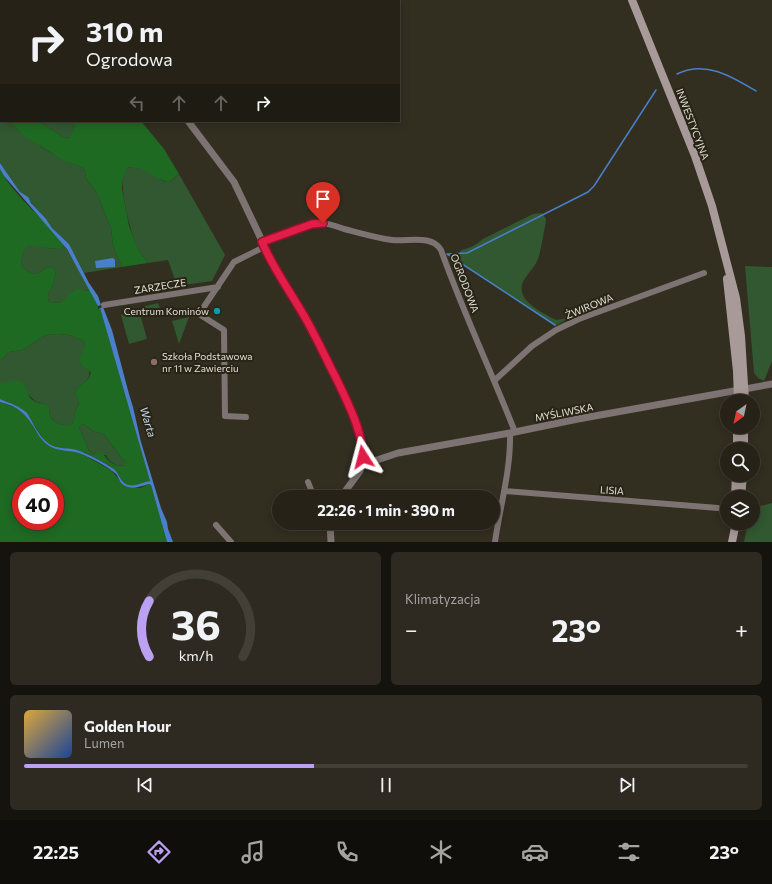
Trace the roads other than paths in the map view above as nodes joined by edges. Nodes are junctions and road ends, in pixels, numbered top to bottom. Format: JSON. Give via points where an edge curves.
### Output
{"nodes":[{"id":1,"x":632,"y":0,"type":"edge"},
{"id":2,"x":189,"y":122,"type":"edge"},
{"id":3,"x":263,"y":244,"type":"junction"},
{"id":4,"x":704,"y":273,"type":"dead end"},
{"id":5,"x":219,"y":285,"type":"junction"},
{"id":6,"x":104,"y":305,"type":"dead end"},
{"id":7,"x":495,"y":380,"type":"junction"},
{"id":8,"x":772,"y":384,"type":"edge"},
{"id":9,"x":742,"y":390,"type":"junction"},
{"id":10,"x":741,"y":394,"type":"edge"},
{"id":11,"x":743,"y":394,"type":"edge"},
{"id":12,"x":246,"y":417,"type":"dead end"},
{"id":13,"x":513,"y":432,"type":"junction"},
{"id":14,"x":362,"y":465,"type":"junction"},
{"id":15,"x":308,"y":482,"type":"dead end"},
{"id":16,"x":311,"y":490,"type":"edge"},
{"id":17,"x":346,"y":490,"type":"edge"},
{"id":18,"x":505,"y":491,"type":"junction"},
{"id":19,"x":718,"y":508,"type":"dead end"},
{"id":20,"x":216,"y":525,"type":"dead end"},
{"id":21,"x":330,"y":530,"type":"edge"},
{"id":22,"x":734,"y":530,"type":"edge"},
{"id":23,"x":231,"y":542,"type":"edge"},
{"id":24,"x":331,"y":542,"type":"edge"},
{"id":25,"x":494,"y":542,"type":"edge"},
{"id":26,"x":732,"y":542,"type":"edge"}],
"edges":[{"from":1,"to":9,"type":"main road","name":"INWESTYCYJNA","via":[[695,156],[712,206],[736,298],[741,336]]},
{"from":2,"to":3,"type":"street","via":[[234,182]]},
{"from":3,"to":5,"type":"street","via":[[234,262]]},
{"from":3,"to":7,"type":"street","name":"OGRODOWA","via":[[299,228],[319,223],[386,239],[420,240],[437,244]]},
{"from":3,"to":14,"type":"street","via":[[352,411],[362,444]]},
{"from":4,"to":7,"type":"street","name":"ŻWIROWA","via":[[556,330],[532,346]]},
{"from":5,"to":6,"type":"street","name":"ZARZECZE"},
{"from":5,"to":12,"type":"street","via":[[199,314],[224,330],[225,416]]},
{"from":7,"to":13,"type":"street","name":"OGRODOWA"},
{"from":8,"to":9,"type":"street","name":"MYŚLIWSKA"},
{"from":9,"to":10,"type":"main road","name":"INWESTYCYJNA"},
{"from":9,"to":11,"type":"main road","name":"INWESTYCYJNA"},
{"from":9,"to":13,"type":"street","name":"MYŚLIWSKA"},
{"from":13,"to":14,"type":"street","name":"MYŚLIWSKA","via":[[398,453]]},
{"from":13,"to":18,"type":"street"},
{"from":14,"to":17,"type":"street"},
{"from":15,"to":16,"type":"street"},
{"from":18,"to":19,"type":"street","name":"LISIA"},
{"from":18,"to":25,"type":"street"},
{"from":20,"to":23,"type":"street"},
{"from":21,"to":24,"type":"street"},
{"from":22,"to":26,"type":"main road"}]}
